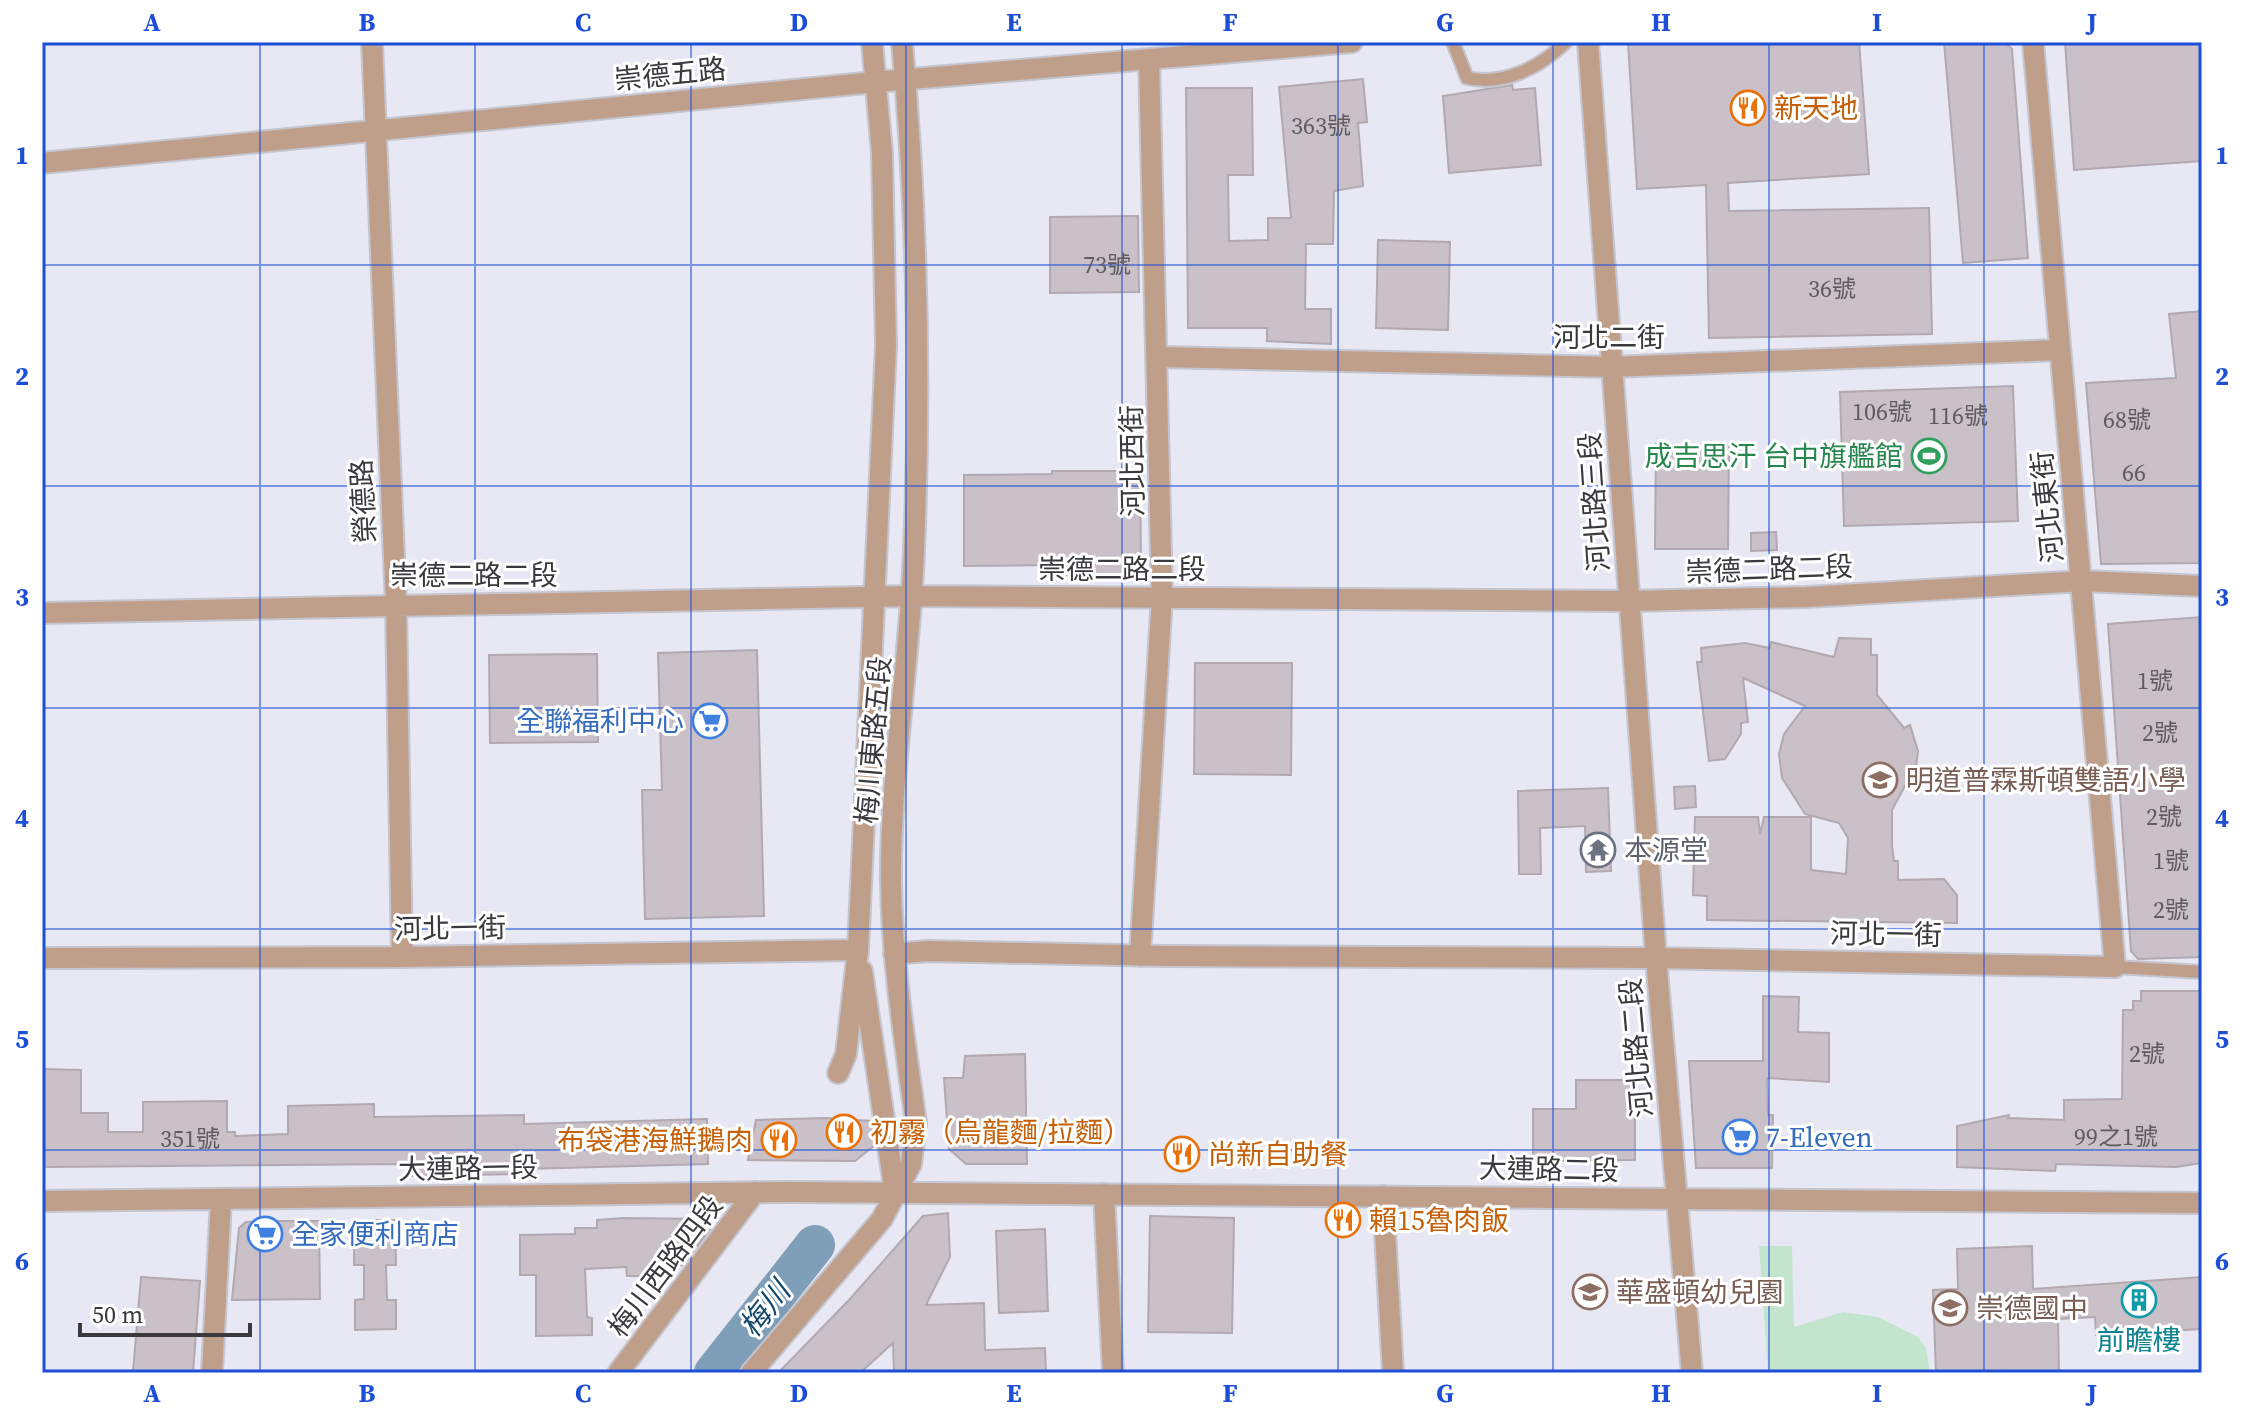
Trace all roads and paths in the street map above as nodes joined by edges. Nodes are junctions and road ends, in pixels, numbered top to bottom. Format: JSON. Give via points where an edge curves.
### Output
{"nodes":[{"id":1,"x":372,"y":42,"type":"edge"},
{"id":2,"x":872,"y":42,"type":"edge"},
{"id":3,"x":902,"y":42,"type":"edge"},
{"id":4,"x":1350,"y":42,"type":"edge"},
{"id":5,"x":1453,"y":42,"type":"edge"},
{"id":6,"x":1566,"y":42,"type":"edge"},
{"id":7,"x":1588,"y":42,"type":"edge"},
{"id":8,"x":2033,"y":42,"type":"edge"},
{"id":9,"x":1149,"y":60,"type":"junction"},
{"id":10,"x":905,"y":79,"type":"junction"},
{"id":11,"x":875,"y":82,"type":"junction"},
{"id":12,"x":375,"y":130,"type":"junction"},
{"id":13,"x":42,"y":163,"type":"edge"},
{"id":14,"x":2059,"y":350,"type":"junction"},
{"id":15,"x":1159,"y":357,"type":"junction"},
{"id":16,"x":1611,"y":367,"type":"junction"},
{"id":17,"x":2083,"y":581,"type":"junction"},
{"id":18,"x":2202,"y":586,"type":"edge"},
{"id":19,"x":911,"y":596,"type":"junction"},
{"id":20,"x":1162,"y":596,"type":"junction"},
{"id":21,"x":877,"y":597,"type":"junction"},
{"id":22,"x":1629,"y":601,"type":"junction"},
{"id":23,"x":396,"y":604,"type":"junction"},
{"id":24,"x":42,"y":613,"type":"edge"},
{"id":25,"x":858,"y":950,"type":"junction"},
{"id":26,"x":894,"y":954,"type":"junction"},
{"id":27,"x":1140,"y":956,"type":"junction"},
{"id":28,"x":402,"y":957,"type":"junction"},
{"id":29,"x":42,"y":958,"type":"edge"},
{"id":30,"x":1656,"y":958,"type":"junction"},
{"id":31,"x":2115,"y":967,"type":"junction"},
{"id":32,"x":2202,"y":972,"type":"edge"},
{"id":33,"x":838,"y":1073,"type":"dead end"},
{"id":34,"x":755,"y":1192,"type":"junction"},
{"id":35,"x":895,"y":1193,"type":"junction"},
{"id":36,"x":1104,"y":1194,"type":"junction"},
{"id":37,"x":1383,"y":1196,"type":"junction"},
{"id":38,"x":1677,"y":1199,"type":"junction"},
{"id":39,"x":221,"y":1200,"type":"junction"},
{"id":40,"x":42,"y":1201,"type":"edge"},
{"id":41,"x":2202,"y":1203,"type":"edge"},
{"id":42,"x":212,"y":1373,"type":"edge"},
{"id":43,"x":618,"y":1373,"type":"edge"},
{"id":44,"x":751,"y":1373,"type":"edge"},
{"id":45,"x":1113,"y":1373,"type":"edge"},
{"id":46,"x":1393,"y":1373,"type":"edge"},
{"id":47,"x":1692,"y":1373,"type":"edge"}],
"edges":[{"from":1,"to":12,"type":"street","name":"榮德路"},
{"from":2,"to":11,"type":"street","name":"梅川東路五段"},
{"from":3,"to":10,"type":"street","name":"梅川東路五段"},
{"from":4,"to":9,"type":"street","name":"崇德五路"},
{"from":5,"to":6,"type":"lane","via":[[1467,78],[1482,81],[1520,75]]},
{"from":7,"to":16,"type":"street","name":"河北路三段"},
{"from":8,"to":14,"type":"street","name":"河北東街"},
{"from":9,"to":10,"type":"street","name":"崇德五路"},
{"from":9,"to":15,"type":"street","name":"河北西街"},
{"from":10,"to":11,"type":"street","name":"崇德五路"},
{"from":10,"to":19,"type":"street","name":"梅川東路五段","via":[[918,347]]},
{"from":11,"to":12,"type":"street","name":"崇德五路"},
{"from":11,"to":21,"type":"street","name":"梅川東路五段","via":[[882,153],[886,345]]},
{"from":12,"to":13,"type":"street","name":"崇德五路"},
{"from":12,"to":23,"type":"street","name":"榮德路"},
{"from":14,"to":16,"type":"street","name":"河北二街"},
{"from":14,"to":17,"type":"street","name":"河北東街"},
{"from":15,"to":16,"type":"street","name":"河北二街"},
{"from":15,"to":20,"type":"street","name":"河北西街"},
{"from":16,"to":22,"type":"street","name":"河北路三段"},
{"from":17,"to":18,"type":"street","name":"崇德二路二段"},
{"from":17,"to":22,"type":"street","name":"崇德二路二段"},
{"from":17,"to":31,"type":"street","name":"河北東街"},
{"from":19,"to":20,"type":"street","name":"崇德二路二段"},
{"from":19,"to":21,"type":"street","name":"崇德二路二段"},
{"from":19,"to":26,"type":"street","name":"梅川東路五段","via":[[894,810]]},
{"from":20,"to":22,"type":"street","name":"崇德二路二段"},
{"from":20,"to":27,"type":"street","name":"河北西街"},
{"from":21,"to":23,"type":"street","name":"崇德二路二段"},
{"from":21,"to":25,"type":"street","name":"梅川東路五段"},
{"from":22,"to":30,"type":"street","name":"河北路三段"},
{"from":23,"to":24,"type":"street","name":"崇德二路二段"},
{"from":23,"to":28,"type":"street","name":"榮德路"},
{"from":25,"to":28,"type":"street","name":"河北一街"},
{"from":25,"to":33,"type":"street","name":"梅川東路五段","via":[[846,1054]]},
{"from":25,"to":35,"type":"street","name":"梅川東路五段"},
{"from":26,"to":27,"type":"street","name":"河北一街"},
{"from":26,"to":35,"type":"street","name":"梅川東路五段","via":[[916,1123],[911,1164]]},
{"from":27,"to":30,"type":"street","name":"河北一街"},
{"from":28,"to":29,"type":"street","name":"河北一街"},
{"from":30,"to":31,"type":"street","name":"河北一街"},
{"from":30,"to":38,"type":"street","name":"河北路二段"},
{"from":31,"to":32,"type":"lane"},
{"from":34,"to":35,"type":"street","name":"大連路一段"},
{"from":34,"to":39,"type":"street","name":"大連路一段"},
{"from":34,"to":43,"type":"street","name":"梅川西路四段"},
{"from":35,"to":36,"type":"street","name":"大連路二段"},
{"from":35,"to":44,"type":"street","via":[[882,1219]]},
{"from":36,"to":37,"type":"street","name":"大連路二段"},
{"from":36,"to":45,"type":"street"},
{"from":37,"to":38,"type":"street","name":"大連路二段"},
{"from":37,"to":46,"type":"street"},
{"from":38,"to":41,"type":"street","name":"大連路二段"},
{"from":38,"to":47,"type":"street","name":"河北路二段"},
{"from":39,"to":40,"type":"street","name":"大連路一段"},
{"from":39,"to":42,"type":"street"}]}
